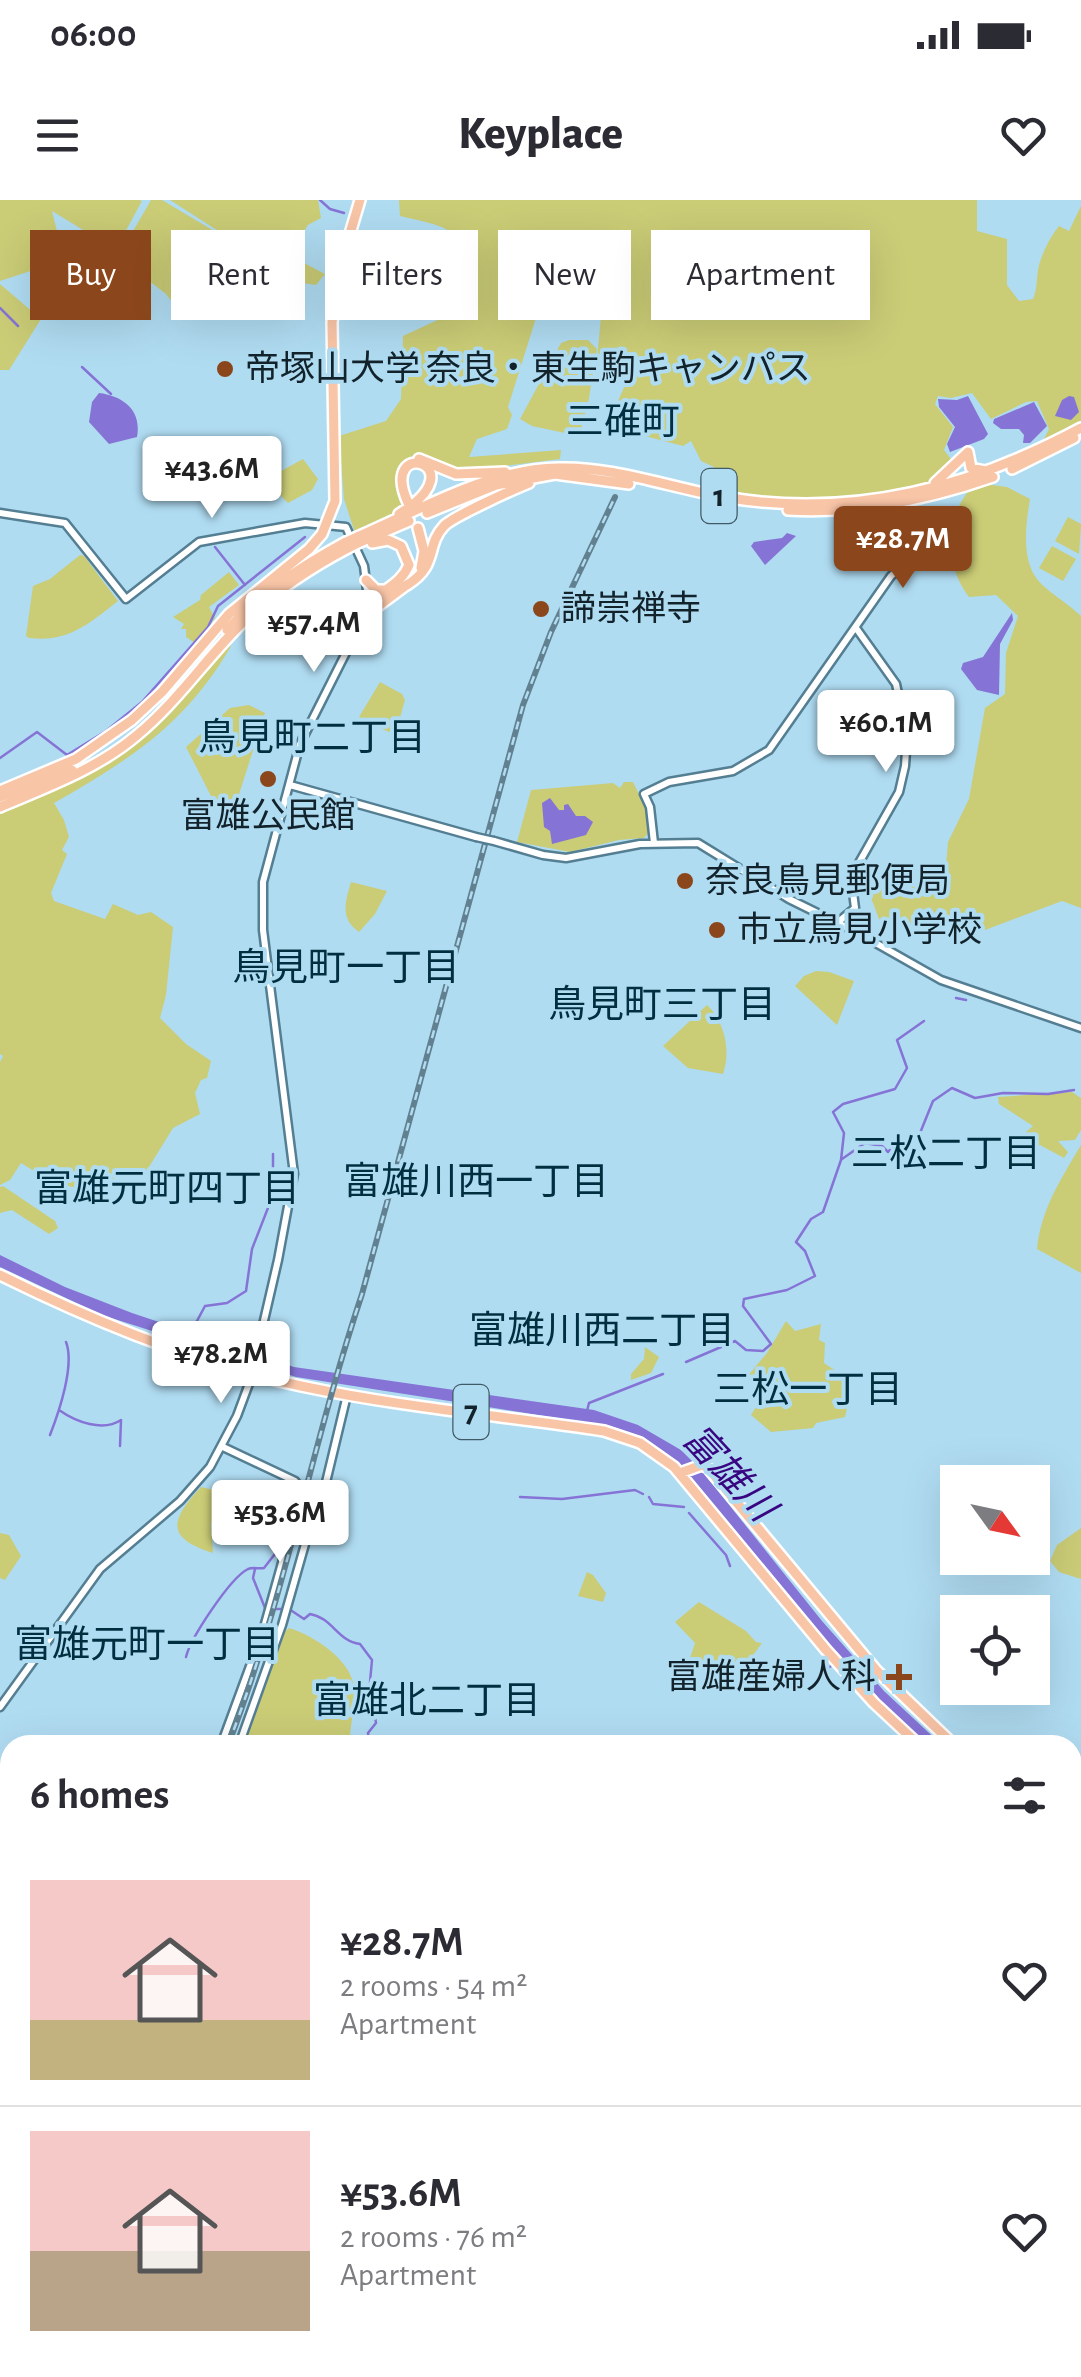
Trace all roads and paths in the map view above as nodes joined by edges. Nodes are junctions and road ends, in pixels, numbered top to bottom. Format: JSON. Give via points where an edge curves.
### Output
{"nodes":[{"id":1,"x":360,"y":200,"type":"edge"},
{"id":2,"x":1079,"y":434,"type":"edge"},
{"id":3,"x":994,"y":470,"type":"junction"},
{"id":4,"x":526,"y":472,"type":"junction"},
{"id":5,"x":592,"y":477,"type":"junction"},
{"id":6,"x":920,"y":492,"type":"junction"},
{"id":7,"x":0,"y":513,"type":"edge"},
{"id":8,"x":328,"y":523,"type":"junction"},
{"id":9,"x":416,"y":528,"type":"dead end"},
{"id":10,"x":933,"y":539,"type":"dead end"},
{"id":11,"x":360,"y":542,"type":"junction"},
{"id":12,"x":348,"y":548,"type":"junction"},
{"id":13,"x":366,"y":580,"type":"junction"},
{"id":14,"x":403,"y":584,"type":"junction"},
{"id":15,"x":368,"y":607,"type":"junction"},
{"id":16,"x":237,"y":624,"type":"junction"},
{"id":17,"x":856,"y":628,"type":"junction"},
{"id":18,"x":290,"y":785,"type":"junction"},
{"id":19,"x":0,"y":794,"type":"edge"},
{"id":20,"x":0,"y":806,"type":"edge"},
{"id":21,"x":654,"y":843,"type":"junction"},
{"id":22,"x":837,"y":923,"type":"junction"},
{"id":23,"x":1081,"y":1028,"type":"edge"},
{"id":24,"x":0,"y":1275,"type":"edge"},
{"id":25,"x":251,"y":1374,"type":"junction"},
{"id":26,"x":347,"y":1394,"type":"junction"},
{"id":27,"x":222,"y":1447,"type":"junction"},
{"id":28,"x":682,"y":1472,"type":"junction"},
{"id":29,"x":0,"y":1707,"type":"edge"},
{"id":30,"x":225,"y":1735,"type":"edge"},
{"id":31,"x":243,"y":1735,"type":"edge"},
{"id":32,"x":908,"y":1735,"type":"edge"},
{"id":33,"x":944,"y":1735,"type":"edge"}],
"edges":[{"from":1,"to":8,"type":"main road","via":[[332,322],[335,501]]},
{"from":2,"to":3,"type":"main road","number":"1"},
{"from":2,"to":5,"type":"main road","number":"1","via":[[989,478],[874,506],[766,508]]},
{"from":3,"to":6,"type":"main road","number":"1"},
{"from":3,"to":6,"type":"main road","via":[[970,468],[968,452]]},
{"from":4,"to":6,"type":"main road","number":"1","via":[[560,467],[792,504]]},
{"from":4,"to":11,"type":"main road","number":"1","via":[[486,481]]},
{"from":4,"to":11,"type":"main road","via":[[456,474],[409,460],[398,481],[407,506],[402,474],[415,462],[424,465],[432,479],[421,500]]},
{"from":5,"to":11,"type":"main road","number":"1","via":[[555,474],[496,485]]},
{"from":5,"to":14,"type":"main road","via":[[532,482],[450,520],[437,535],[428,566]]},
{"from":7,"to":8,"type":"street","via":[[66,523],[126,599],[200,542]]},
{"from":8,"to":13,"type":"street","via":[[346,528]]},
{"from":8,"to":19,"type":"main road","via":[[308,549],[229,614],[132,720],[76,759]]},
{"from":9,"to":14,"type":"main road","via":[[424,560]]},
{"from":10,"to":17,"type":"street","via":[[896,570]]},
{"from":11,"to":12,"type":"main road","number":"1","bridge":true},
{"from":11,"to":14,"type":"main road","via":[[402,546],[409,564]]},
{"from":12,"to":16,"type":"main road","number":"1"},
{"from":12,"to":16,"type":"main road","number":"1","via":[[314,560]]},
{"from":13,"to":14,"type":"main road","via":[[376,590]]},
{"from":13,"to":15,"type":"street"},
{"from":14,"to":15,"type":"main road","via":[[378,607]]},
{"from":15,"to":18,"type":"street","via":[[307,726]]},
{"from":16,"to":19,"type":"main road","number":"1","via":[[112,748],[68,772]]},
{"from":16,"to":20,"type":"main road","number":"1","via":[[169,706],[126,744]]},
{"from":17,"to":21,"type":"street","via":[[768,750],[733,771],[669,782],[644,794]]},
{"from":17,"to":22,"type":"street","via":[[896,684],[907,736],[889,813],[851,877],[855,908]]},
{"from":18,"to":21,"type":"street","bridge":true,"via":[[543,856]]},
{"from":18,"to":25,"type":"street","via":[[261,908],[294,1189]]},
{"from":21,"to":22,"type":"street","via":[[707,846]]},
{"from":22,"to":23,"type":"street","via":[[942,980]]},
{"from":24,"to":25,"type":"main road","number":"7","via":[[94,1320]]},
{"from":25,"to":26,"type":"main road","number":"7"},
{"from":25,"to":27,"type":"street"},
{"from":26,"to":28,"type":"main road","number":"7","via":[[604,1431],[640,1443]]},
{"from":26,"to":31,"type":"street","via":[[320,1503]]},
{"from":27,"to":29,"type":"street","via":[[180,1501],[92,1578]]},
{"from":27,"to":30,"type":"street","via":[[302,1491]]},
{"from":28,"to":32,"type":"main road","number":"7","via":[[826,1650]]},
{"from":28,"to":33,"type":"main road","via":[[702,1465],[710,1471],[876,1670]]}]}
